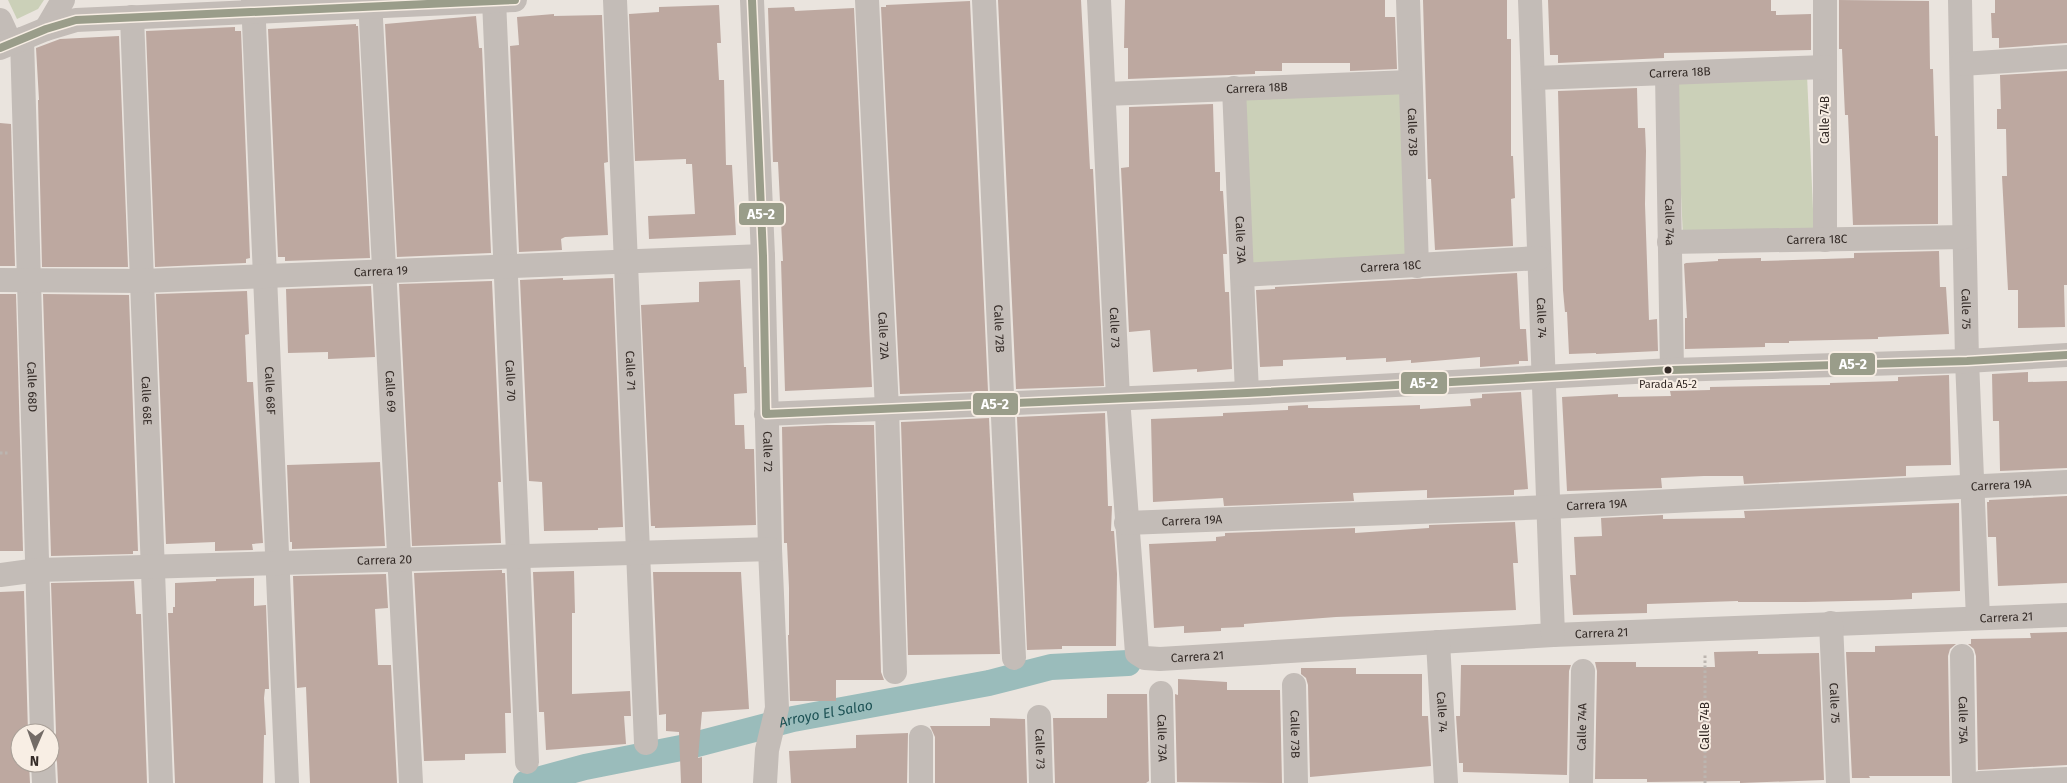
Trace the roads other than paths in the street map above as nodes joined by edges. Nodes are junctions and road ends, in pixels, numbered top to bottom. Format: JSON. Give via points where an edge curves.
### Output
{"nodes":[{"id":1,"x":63,"y":0,"type":"edge"},
{"id":2,"x":501,"y":0,"type":"edge"},
{"id":3,"x":615,"y":0,"type":"edge"},
{"id":4,"x":752,"y":0,"type":"edge"},
{"id":5,"x":868,"y":0,"type":"edge"},
{"id":6,"x":984,"y":0,"type":"edge"},
{"id":7,"x":1099,"y":0,"type":"edge"},
{"id":8,"x":1408,"y":0,"type":"edge"},
{"id":9,"x":1530,"y":0,"type":"edge"},
{"id":10,"x":1825,"y":0,"type":"edge"},
{"id":11,"x":1960,"y":0,"type":"edge"},
{"id":12,"x":370,"y":3,"type":"edge"},
{"id":13,"x":253,"y":6,"type":"edge"},
{"id":14,"x":132,"y":17,"type":"junction"},
{"id":15,"x":0,"y":20,"type":"edge"},
{"id":16,"x":46,"y":28,"type":"junction"},
{"id":17,"x":11,"y":44,"type":"edge"},
{"id":18,"x":2067,"y":57,"type":"edge"},
{"id":19,"x":1962,"y":64,"type":"junction"},
{"id":20,"x":1825,"y":67,"type":"junction"},
{"id":21,"x":1667,"y":74,"type":"junction"},
{"id":22,"x":1535,"y":78,"type":"junction"},
{"id":23,"x":1410,"y":82,"type":"junction"},
{"id":24,"x":1234,"y":88,"type":"junction"},
{"id":25,"x":1105,"y":94,"type":"junction"},
{"id":26,"x":1964,"y":237,"type":"junction"},
{"id":27,"x":1825,"y":240,"type":"junction"},
{"id":28,"x":1670,"y":242,"type":"junction"},
{"id":29,"x":763,"y":256,"type":"junction"},
{"id":30,"x":1539,"y":258,"type":"junction"},
{"id":31,"x":626,"y":262,"type":"junction"},
{"id":32,"x":1417,"y":266,"type":"junction"},
{"id":33,"x":506,"y":267,"type":"junction"},
{"id":34,"x":384,"y":272,"type":"junction"},
{"id":35,"x":1242,"y":275,"type":"junction"},
{"id":36,"x":265,"y":276,"type":"junction"},
{"id":37,"x":0,"y":280,"type":"edge"},
{"id":38,"x":29,"y":280,"type":"junction"},
{"id":39,"x":142,"y":281,"type":"junction"},
{"id":40,"x":2067,"y":355,"type":"edge"},
{"id":41,"x":1967,"y":361,"type":"junction"},
{"id":42,"x":1672,"y":370,"type":"junction"},
{"id":43,"x":1543,"y":376,"type":"junction"},
{"id":44,"x":1247,"y":392,"type":"junction"},
{"id":45,"x":1118,"y":398,"type":"junction"},
{"id":46,"x":1002,"y":404,"type":"junction"},
{"id":47,"x":886,"y":409,"type":"junction"},
{"id":48,"x":766,"y":414,"type":"junction"},
{"id":49,"x":2067,"y":482,"type":"edge"},
{"id":50,"x":1971,"y":486,"type":"junction"},
{"id":51,"x":1550,"y":508,"type":"junction"},
{"id":52,"x":1126,"y":523,"type":"junction"},
{"id":53,"x":770,"y":548,"type":"junction"},
{"id":54,"x":638,"y":552,"type":"junction"},
{"id":55,"x":518,"y":555,"type":"junction"},
{"id":56,"x":399,"y":559,"type":"junction"},
{"id":57,"x":278,"y":563,"type":"junction"},
{"id":58,"x":153,"y":566,"type":"junction"},
{"id":59,"x":38,"y":570,"type":"junction"},
{"id":60,"x":0,"y":575,"type":"edge"},
{"id":61,"x":2067,"y":615,"type":"edge"},
{"id":62,"x":1978,"y":618,"type":"junction"},
{"id":63,"x":1831,"y":623,"type":"junction"},
{"id":64,"x":1553,"y":635,"type":"junction"},
{"id":65,"x":1438,"y":642,"type":"junction"},
{"id":66,"x":1137,"y":653,"type":"joint"},
{"id":67,"x":1962,"y":656,"type":"dead end"},
{"id":68,"x":1014,"y":658,"type":"dead end"},
{"id":69,"x":1583,"y":671,"type":"dead end"},
{"id":70,"x":895,"y":672,"type":"dead end"},
{"id":71,"x":1294,"y":685,"type":"dead end"},
{"id":72,"x":1161,"y":693,"type":"dead end"},
{"id":73,"x":1039,"y":717,"type":"dead end"},
{"id":74,"x":42,"y":723,"type":"edge"},
{"id":75,"x":921,"y":737,"type":"dead end"},
{"id":76,"x":646,"y":743,"type":"dead end"},
{"id":77,"x":527,"y":762,"type":"dead end"},
{"id":78,"x":2067,"y":779,"type":"edge"},
{"id":79,"x":161,"y":783,"type":"edge"},
{"id":80,"x":287,"y":783,"type":"edge"},
{"id":81,"x":411,"y":783,"type":"edge"},
{"id":82,"x":765,"y":783,"type":"edge"},
{"id":83,"x":921,"y":783,"type":"edge"},
{"id":84,"x":1041,"y":783,"type":"edge"},
{"id":85,"x":1163,"y":783,"type":"edge"},
{"id":86,"x":1296,"y":783,"type":"edge"},
{"id":87,"x":1446,"y":783,"type":"edge"},
{"id":88,"x":1580,"y":783,"type":"edge"},
{"id":89,"x":1838,"y":783,"type":"edge"},
{"id":90,"x":1964,"y":783,"type":"edge"},
{"id":91,"x":1980,"y":783,"type":"edge"}],
"edges":[{"from":1,"to":16,"type":"street"},
{"from":2,"to":12,"type":"street"},
{"from":2,"to":33,"type":"street","name":"Calle 70"},
{"from":3,"to":31,"type":"street","name":"Calle 71"},
{"from":4,"to":29,"type":"street","name":"Calle 72"},
{"from":5,"to":47,"type":"street","name":"Calle 72A"},
{"from":6,"to":46,"type":"street","name":"Calle 72B"},
{"from":7,"to":25,"type":"street","name":"Calle 73"},
{"from":8,"to":23,"type":"street","name":"Calle 73B"},
{"from":9,"to":22,"type":"street","name":"Calle 74"},
{"from":10,"to":20,"type":"street","name":"Calle 74B"},
{"from":11,"to":19,"type":"street","name":"Calle 75"},
{"from":12,"to":13,"type":"street"},
{"from":12,"to":34,"type":"street","name":"Calle 69"},
{"from":13,"to":14,"type":"street"},
{"from":13,"to":36,"type":"street","name":"Calle 68F"},
{"from":14,"to":16,"type":"street","via":[[76,20]]},
{"from":14,"to":39,"type":"street","name":"Calle 68E"},
{"from":15,"to":17,"type":"street","name":"Calle 68D"},
{"from":16,"to":17,"type":"street"},
{"from":17,"to":38,"type":"street","name":"Calle 68D"},
{"from":18,"to":19,"type":"street"},
{"from":19,"to":26,"type":"street","name":"Calle 75"},
{"from":20,"to":21,"type":"street","name":"Carrera 18B"},
{"from":20,"to":27,"type":"street","name":"Calle 74B"},
{"from":21,"to":22,"type":"street","name":"Carrera 18B"},
{"from":21,"to":28,"type":"street","name":"Calle 74a"},
{"from":22,"to":30,"type":"street","name":"Calle 74"},
{"from":23,"to":24,"type":"street","name":"Carrera 18B"},
{"from":23,"to":32,"type":"street","name":"Calle 73B"},
{"from":24,"to":25,"type":"street","name":"Carrera 18B"},
{"from":24,"to":35,"type":"street","name":"Calle 73A"},
{"from":25,"to":45,"type":"street","name":"Calle 73"},
{"from":26,"to":27,"type":"street","name":"Carrera 18C"},
{"from":26,"to":41,"type":"street","name":"Calle 75"},
{"from":27,"to":28,"type":"street","name":"Carrera 18C"},
{"from":28,"to":42,"type":"street","name":"Calle 74a"},
{"from":29,"to":31,"type":"street","name":"Carrera 19"},
{"from":29,"to":48,"type":"street","name":"Calle 72"},
{"from":30,"to":32,"type":"street","name":"Carrera 18C"},
{"from":30,"to":43,"type":"street","name":"Calle 74"},
{"from":31,"to":33,"type":"street","name":"Carrera 19"},
{"from":31,"to":54,"type":"street","name":"Calle 71"},
{"from":32,"to":35,"type":"street","name":"Carrera 18C"},
{"from":33,"to":34,"type":"street","name":"Carrera 19"},
{"from":33,"to":55,"type":"street","name":"Calle 70"},
{"from":34,"to":36,"type":"street","name":"Carrera 19"},
{"from":34,"to":56,"type":"street","name":"Calle 69"},
{"from":35,"to":44,"type":"street","name":"Calle 73A"},
{"from":36,"to":39,"type":"street","name":"Carrera 19"},
{"from":36,"to":57,"type":"street","name":"Calle 68F"},
{"from":37,"to":38,"type":"street","name":"Carrera 19"},
{"from":38,"to":39,"type":"street","name":"Carrera 19"},
{"from":38,"to":59,"type":"street","name":"Calle 68D"},
{"from":39,"to":58,"type":"street","name":"Calle 68E"},
{"from":40,"to":41,"type":"street"},
{"from":41,"to":42,"type":"street"},
{"from":41,"to":50,"type":"street","name":"Calle 75"},
{"from":42,"to":43,"type":"street"},
{"from":43,"to":44,"type":"street"},
{"from":43,"to":51,"type":"street","name":"Calle 74"},
{"from":44,"to":45,"type":"street"},
{"from":45,"to":46,"type":"street"},
{"from":45,"to":52,"type":"street","name":"Calle 73"},
{"from":46,"to":47,"type":"street"},
{"from":46,"to":68,"type":"street","name":"Calle 72B"},
{"from":47,"to":48,"type":"street"},
{"from":47,"to":70,"type":"street","name":"Calle 72A"},
{"from":48,"to":53,"type":"street","name":"Calle 72"},
{"from":49,"to":50,"type":"street","name":"Carrera 19A"},
{"from":50,"to":51,"type":"street","name":"Carrera 19A"},
{"from":50,"to":62,"type":"street","name":"Calle 75"},
{"from":51,"to":52,"type":"street","name":"Carrera 19A"},
{"from":51,"to":64,"type":"street","name":"Calle 74"},
{"from":52,"to":66,"type":"street","name":"Calle 73"},
{"from":53,"to":54,"type":"street","name":"Carrera 20"},
{"from":53,"to":82,"type":"street","name":"Calle 72","via":[[777,708],[767,750]]},
{"from":54,"to":55,"type":"street","name":"Carrera 20"},
{"from":54,"to":76,"type":"street","name":"Calle 71"},
{"from":55,"to":56,"type":"street","name":"Carrera 20"},
{"from":55,"to":77,"type":"street","name":"Calle 70"},
{"from":56,"to":57,"type":"street","name":"Carrera 20"},
{"from":56,"to":81,"type":"street","name":"Calle 69"},
{"from":57,"to":58,"type":"street","name":"Carrera 20"},
{"from":57,"to":80,"type":"street","name":"Calle 68F"},
{"from":58,"to":59,"type":"street","name":"Carrera 20"},
{"from":58,"to":79,"type":"street","name":"Calle 68E"},
{"from":59,"to":60,"type":"street","name":"Carrera 20"},
{"from":59,"to":74,"type":"street","name":"Calle 68D"},
{"from":61,"to":62,"type":"street","name":"Carrera 21"},
{"from":62,"to":63,"type":"street","name":"Carrera 21"},
{"from":63,"to":64,"type":"street","name":"Carrera 21"},
{"from":63,"to":89,"type":"street","name":"Calle 75"},
{"from":64,"to":65,"type":"street","name":"Carrera 21"},
{"from":65,"to":66,"type":"street","name":"Carrera 21","via":[[1160,660]]},
{"from":65,"to":87,"type":"street","name":"Calle 74"},
{"from":67,"to":90,"type":"street","name":"Calle 75A"},
{"from":69,"to":88,"type":"street","name":"Calle 74A"},
{"from":71,"to":86,"type":"street","name":"Calle 73B"},
{"from":72,"to":85,"type":"street","name":"Calle 73A"},
{"from":73,"to":84,"type":"street","name":"Calle 73"},
{"from":75,"to":83,"type":"street"},
{"from":78,"to":91,"type":"street"}]}
